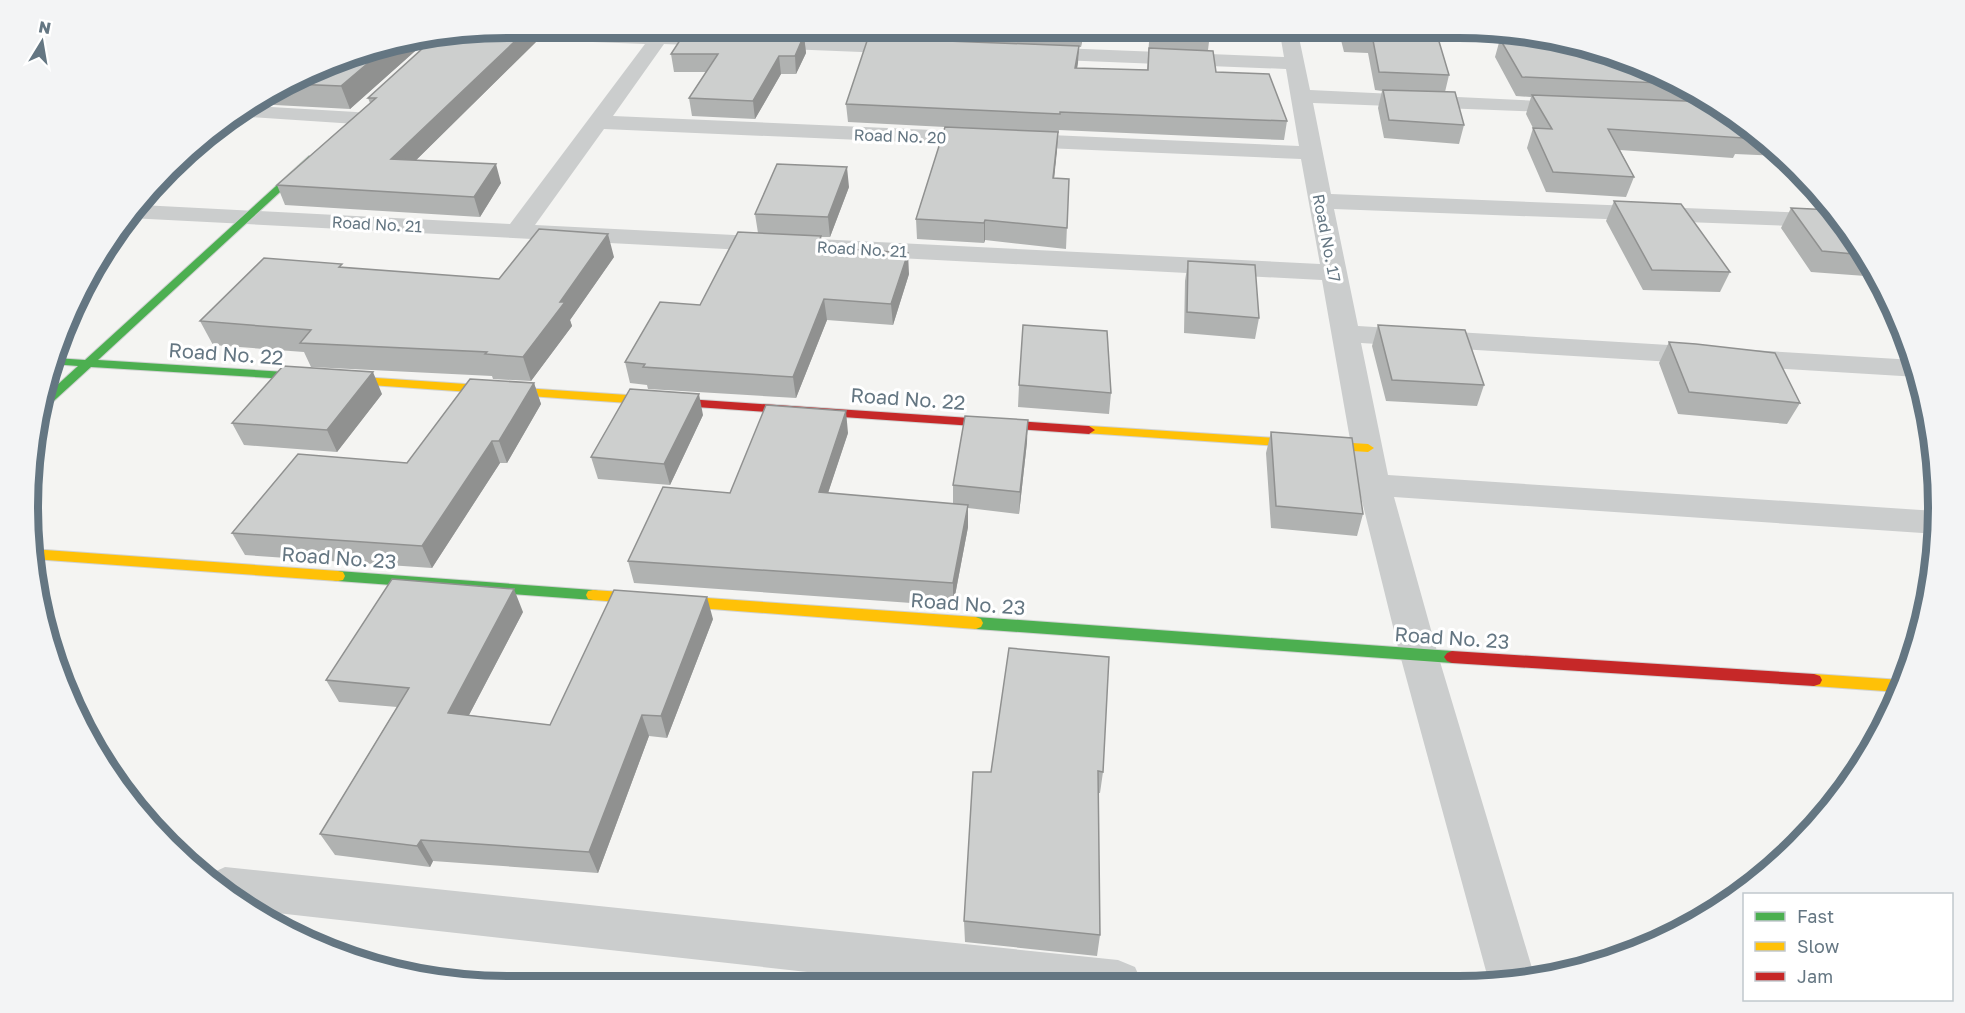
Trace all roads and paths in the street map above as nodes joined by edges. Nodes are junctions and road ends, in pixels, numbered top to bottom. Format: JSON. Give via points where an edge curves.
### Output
{"nodes":[{"id":1,"x":659,"y":38,"type":"joint"},
{"id":2,"x":1290,"y":38,"type":"edge"},
{"id":3,"x":935,"y":49,"type":"edge"},
{"id":4,"x":1018,"y":52,"type":"edge"},
{"id":5,"x":1294,"y":63,"type":"junction"},
{"id":6,"x":1300,"y":96,"type":"junction"},
{"id":7,"x":1599,"y":109,"type":"edge"},
{"id":8,"x":253,"y":112,"type":"edge"},
{"id":9,"x":360,"y":115,"type":"joint"},
{"id":10,"x":597,"y":122,"type":"junction"},
{"id":11,"x":339,"y":134,"type":"edge"},
{"id":12,"x":322,"y":149,"type":"edge"},
{"id":13,"x":1311,"y":153,"type":"junction"},
{"id":14,"x":1320,"y":201,"type":"junction"},
{"id":15,"x":141,"y":212,"type":"edge"},
{"id":16,"x":247,"y":217,"type":"junction"},
{"id":17,"x":1831,"y":222,"type":"edge"},
{"id":18,"x":517,"y":232,"type":"junction"},
{"id":19,"x":1334,"y":273,"type":"junction"},
{"id":20,"x":1346,"y":334,"type":"junction"},
{"id":21,"x":60,"y":362,"type":"edge"},
{"id":22,"x":87,"y":364,"type":"junction"},
{"id":23,"x":1907,"y":368,"type":"edge"},
{"id":24,"x":51,"y":397,"type":"edge"},
{"id":25,"x":1371,"y":466,"type":"junction"},
{"id":26,"x":1927,"y":523,"type":"edge"},
{"id":27,"x":41,"y":555,"type":"edge"},
{"id":28,"x":1419,"y":655,"type":"junction"},
{"id":29,"x":1892,"y":685,"type":"edge"},
{"id":30,"x":234,"y":888,"type":"edge"},
{"id":31,"x":1510,"y":972,"type":"edge"},
{"id":32,"x":1053,"y":976,"type":"edge"}],
"edges":[{"from":1,"to":3,"type":"street"},
{"from":1,"to":10,"type":"street"},
{"from":2,"to":5,"type":"street","name":"Road No. 17"},
{"from":4,"to":5,"type":"street"},
{"from":5,"to":6,"type":"street","name":"Road No. 17"},
{"from":6,"to":7,"type":"street"},
{"from":6,"to":13,"type":"street","name":"Road No. 17"},
{"from":8,"to":9,"type":"street"},
{"from":9,"to":11,"type":"street"},
{"from":10,"to":13,"type":"street","name":"Road No. 20"},
{"from":10,"to":18,"type":"street"},
{"from":12,"to":16,"type":"street"},
{"from":13,"to":14,"type":"street","name":"Road No. 17"},
{"from":14,"to":17,"type":"street"},
{"from":14,"to":19,"type":"street","name":"Road No. 17"},
{"from":15,"to":16,"type":"street","name":"Road No. 21"},
{"from":16,"to":18,"type":"street","name":"Road No. 21"},
{"from":16,"to":22,"type":"street"},
{"from":18,"to":19,"type":"street","name":"Road No. 21"},
{"from":19,"to":20,"type":"street","name":"Road No. 17"},
{"from":20,"to":23,"type":"street"},
{"from":20,"to":25,"type":"street","name":"Road No. 17"},
{"from":21,"to":22,"type":"street","name":"Road No. 22"},
{"from":22,"to":24,"type":"street"},
{"from":22,"to":25,"type":"street","name":"Road No. 22"},
{"from":25,"to":26,"type":"street"},
{"from":25,"to":28,"type":"street","name":"Road No. 17"},
{"from":27,"to":28,"type":"street","name":"Road No. 23"},
{"from":28,"to":29,"type":"street","name":"Road No. 23"},
{"from":28,"to":31,"type":"street","name":"Road No. 17"},
{"from":30,"to":32,"type":"street"}]}
